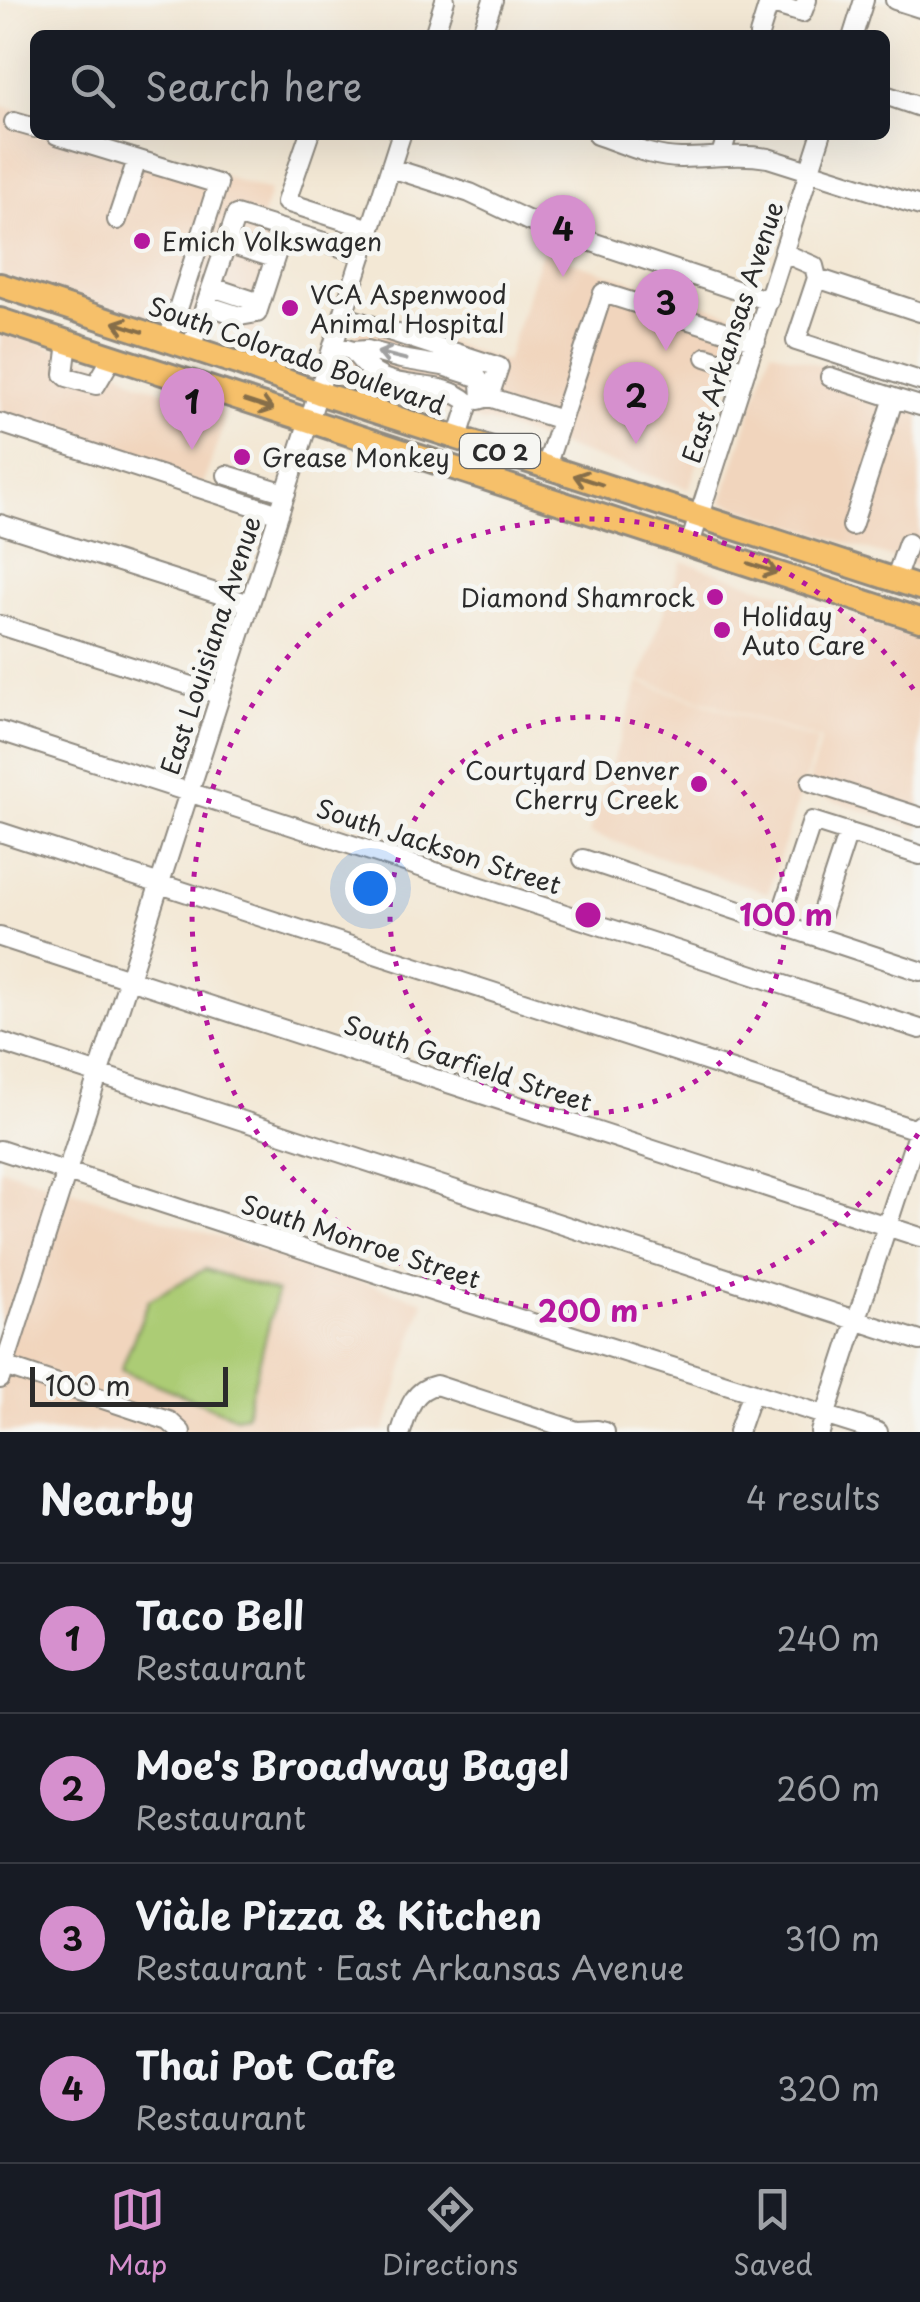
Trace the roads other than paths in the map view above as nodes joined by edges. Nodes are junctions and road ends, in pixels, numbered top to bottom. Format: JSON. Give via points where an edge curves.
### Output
{"nodes":[{"id":1,"x":445,"y":0,"type":"edge"},
{"id":2,"x":492,"y":0,"type":"edge"},
{"id":3,"x":864,"y":0,"type":"edge"},
{"id":4,"x":895,"y":0,"type":"edge"},
{"id":5,"x":805,"y":7,"type":"edge"},
{"id":6,"x":920,"y":8,"type":"edge"},
{"id":7,"x":436,"y":30,"type":"edge"},
{"id":8,"x":483,"y":30,"type":"edge"},
{"id":9,"x":762,"y":30,"type":"edge"},
{"id":10,"x":855,"y":30,"type":"edge"},
{"id":11,"x":890,"y":97,"type":"edge"},
{"id":12,"x":920,"y":106,"type":"edge"},
{"id":13,"x":14,"y":122,"type":"dead end"},
{"id":14,"x":30,"y":127,"type":"edge"},
{"id":15,"x":73,"y":140,"type":"edge"},
{"id":16,"x":307,"y":140,"type":"edge"},
{"id":17,"x":400,"y":140,"type":"edge"},
{"id":18,"x":613,"y":140,"type":"edge"},
{"id":19,"x":726,"y":140,"type":"edge"},
{"id":20,"x":819,"y":140,"type":"edge"},
{"id":21,"x":721,"y":155,"type":"junction"},
{"id":22,"x":138,"y":160,"type":"junction"},
{"id":23,"x":391,"y":168,"type":"junction"},
{"id":24,"x":810,"y":170,"type":"junction"},
{"id":25,"x":920,"y":206,"type":"edge"},
{"id":26,"x":117,"y":220,"type":"dead end"},
{"id":27,"x":284,"y":230,"type":"junction"},
{"id":28,"x":371,"y":230,"type":"junction"},
{"id":29,"x":226,"y":243,"type":"junction"},
{"id":30,"x":784,"y":253,"type":"junction"},
{"id":31,"x":363,"y":254,"type":"junction"},
{"id":32,"x":274,"y":258,"type":"junction"},
{"id":33,"x":817,"y":278,"type":"junction"},
{"id":34,"x":0,"y":285,"type":"edge"},
{"id":35,"x":209,"y":296,"type":"junction"},
{"id":36,"x":768,"y":300,"type":"junction"},
{"id":37,"x":920,"y":312,"type":"edge"},
{"id":38,"x":343,"y":316,"type":"junction"},
{"id":39,"x":0,"y":320,"type":"edge"},
{"id":40,"x":168,"y":340,"type":"junction"},
{"id":41,"x":756,"y":341,"type":"junction"},
{"id":42,"x":68,"y":342,"type":"junction"},
{"id":43,"x":192,"y":348,"type":"junction"},
{"id":44,"x":343,"y":348,"type":"junction"},
{"id":45,"x":113,"y":356,"type":"junction"},
{"id":46,"x":706,"y":357,"type":"dead end"},
{"id":47,"x":746,"y":370,"type":"junction"},
{"id":48,"x":830,"y":377,"type":"dead end"},
{"id":49,"x":920,"y":381,"type":"edge"},
{"id":50,"x":319,"y":393,"type":"junction"},
{"id":51,"x":480,"y":398,"type":"junction"},
{"id":52,"x":894,"y":398,"type":"junction"},
{"id":53,"x":920,"y":406,"type":"edge"},
{"id":54,"x":561,"y":420,"type":"junction"},
{"id":55,"x":310,"y":422,"type":"junction"},
{"id":56,"x":0,"y":423,"type":"edge"},
{"id":57,"x":458,"y":438,"type":"junction"},
{"id":58,"x":546,"y":466,"type":"junction"},
{"id":59,"x":227,"y":475,"type":"dead end"},
{"id":60,"x":286,"y":493,"type":"junction"},
{"id":61,"x":279,"y":514,"type":"junction"},
{"id":62,"x":698,"y":516,"type":"junction"},
{"id":63,"x":0,"y":524,"type":"edge"},
{"id":64,"x":852,"y":526,"type":"dead end"},
{"id":65,"x":908,"y":543,"type":"dead end"},
{"id":66,"x":690,"y":544,"type":"junction"},
{"id":67,"x":895,"y":580,"type":"junction"},
{"id":68,"x":920,"y":588,"type":"edge"},
{"id":69,"x":250,"y":604,"type":"junction"},
{"id":70,"x":920,"y":620,"type":"edge"},
{"id":71,"x":0,"y":625,"type":"edge"},
{"id":72,"x":220,"y":695,"type":"junction"},
{"id":73,"x":0,"y":730,"type":"edge"},
{"id":74,"x":811,"y":782,"type":"dead end"},
{"id":75,"x":189,"y":792,"type":"junction"},
{"id":76,"x":920,"y":818,"type":"edge"},
{"id":77,"x":0,"y":832,"type":"edge"},
{"id":78,"x":848,"y":832,"type":"junction"},
{"id":79,"x":920,"y":855,"type":"edge"},
{"id":80,"x":583,"y":860,"type":"dead end"},
{"id":81,"x":159,"y":885,"type":"junction"},
{"id":82,"x":778,"y":924,"type":"junction"},
{"id":83,"x":0,"y":936,"type":"edge"},
{"id":84,"x":814,"y":936,"type":"junction"},
{"id":85,"x":920,"y":971,"type":"edge"},
{"id":86,"x":128,"y":979,"type":"junction"},
{"id":87,"x":920,"y":1029,"type":"edge"},
{"id":88,"x":0,"y":1042,"type":"edge"},
{"id":89,"x":98,"y":1074,"type":"junction"},
{"id":90,"x":919,"y":1128,"type":"edge"},
{"id":91,"x":0,"y":1150,"type":"edge"},
{"id":92,"x":67,"y":1170,"type":"junction"},
{"id":93,"x":887,"y":1226,"type":"junction"},
{"id":94,"x":920,"y":1237,"type":"edge"},
{"id":95,"x":856,"y":1320,"type":"junction"},
{"id":96,"x":920,"y":1341,"type":"edge"},
{"id":97,"x":2,"y":1373,"type":"edge"},
{"id":98,"x":752,"y":1392,"type":"junction"},
{"id":99,"x":151,"y":1424,"type":"edge"},
{"id":100,"x":823,"y":1424,"type":"edge"},
{"id":101,"x":181,"y":1432,"type":"edge"},
{"id":102,"x":400,"y":1432,"type":"edge"},
{"id":103,"x":605,"y":1432,"type":"edge"},
{"id":104,"x":738,"y":1432,"type":"edge"},
{"id":105,"x":878,"y":1432,"type":"edge"}],
"edges":[{"from":1,"to":7,"type":"street"},
{"from":2,"to":8,"type":"street"},
{"from":3,"to":10,"type":"street"},
{"from":4,"to":6,"type":"street"},
{"from":5,"to":9,"type":"street","via":[[770,3]]},
{"from":11,"to":12,"type":"street"},
{"from":13,"to":14,"type":"street"},
{"from":15,"to":22,"type":"street"},
{"from":16,"to":28,"type":"street","via":[[286,202]]},
{"from":17,"to":23,"type":"street","name":"East Louisiana Avenue"},
{"from":18,"to":21,"type":"street","via":[[678,158]]},
{"from":19,"to":21,"type":"street"},
{"from":20,"to":24,"type":"street","name":"East Arkansas Avenue"},
{"from":21,"to":24,"type":"street"},
{"from":22,"to":26,"type":"street"},
{"from":22,"to":40,"type":"street","via":[[218,184]]},
{"from":23,"to":28,"type":"street","name":"East Louisiana Avenue"},
{"from":23,"to":36,"type":"street"},
{"from":24,"to":25,"type":"street"},
{"from":24,"to":30,"type":"street","name":"East Arkansas Avenue"},
{"from":27,"to":29,"type":"street","via":[[236,215]]},
{"from":27,"to":31,"type":"street"},
{"from":27,"to":32,"type":"street"},
{"from":28,"to":31,"type":"street","name":"East Louisiana Avenue"},
{"from":29,"to":32,"type":"street"},
{"from":29,"to":35,"type":"street"},
{"from":30,"to":33,"type":"street","via":[[814,266]]},
{"from":30,"to":36,"type":"street","name":"East Arkansas Avenue"},
{"from":31,"to":38,"type":"street","name":"East Louisiana Avenue"},
{"from":32,"to":35,"type":"street","via":[[256,313],[240,316]]},
{"from":33,"to":37,"type":"street"},
{"from":33,"to":49,"type":"street","via":[[796,342]]},
{"from":40,"to":34,"type":"main road","name":"South Colorado Boulevard","number":"CO 2","one_way":true},
{"from":35,"to":43,"type":"street"},
{"from":36,"to":41,"type":"street","name":"East Arkansas Avenue"},
{"from":38,"to":44,"type":"street","name":"East Louisiana Avenue"},
{"from":38,"to":51,"type":"street","via":[[499,367]]},
{"from":39,"to":42,"type":"main road","number":"CO 2"},
{"from":40,"to":43,"type":"main road","name":"South Colorado Boulevard","number":"CO 2"},
{"from":41,"to":47,"type":"street","name":"East Arkansas Avenue"},
{"from":41,"to":54,"type":"street","via":[[603,293]]},
{"from":42,"to":45,"type":"main road","number":"CO 2"},
{"from":42,"to":45,"type":"street","via":[[67,377],[96,385]]},
{"from":43,"to":50,"type":"main road","name":"South Colorado Boulevard","number":"CO 2"},
{"from":44,"to":50,"type":"street","name":"East Louisiana Avenue"},
{"from":44,"to":51,"type":"street","via":[[383,378]]},
{"from":51,"to":44,"type":"street","one_way":true,"via":[[477,377]]},
{"from":45,"to":55,"type":"main road","number":"CO 2","one_way":true},
{"from":46,"to":47,"type":"street"},
{"from":47,"to":62,"type":"street","name":"East Arkansas Avenue"},
{"from":48,"to":52,"type":"street"},
{"from":50,"to":55,"type":"street","name":"East Louisiana Avenue"},
{"from":50,"to":57,"type":"main road","name":"South Colorado Boulevard","number":"CO 2"},
{"from":51,"to":54,"type":"street"},
{"from":51,"to":57,"type":"street"},
{"from":52,"to":53,"type":"street"},
{"from":52,"to":64,"type":"street"},
{"from":54,"to":58,"type":"street"},
{"from":55,"to":60,"type":"street","name":"East Louisiana Avenue"},
{"from":55,"to":66,"type":"main road","number":"CO 2"},
{"from":56,"to":61,"type":"street"},
{"from":57,"to":58,"type":"main road","name":"South Colorado Boulevard","number":"CO 2"},
{"from":62,"to":58,"type":"main road","name":"South Colorado Boulevard","number":"CO 2","one_way":true},
{"from":59,"to":60,"type":"street"},
{"from":60,"to":61,"type":"street","name":"East Louisiana Avenue"},
{"from":61,"to":69,"type":"street","name":"East Louisiana Avenue"},
{"from":62,"to":66,"type":"street","name":"East Arkansas Avenue"},
{"from":62,"to":67,"type":"main road","name":"South Colorado Boulevard","number":"CO 2"},
{"from":63,"to":69,"type":"street"},
{"from":65,"to":67,"type":"street"},
{"from":66,"to":70,"type":"main road","number":"CO 2","one_way":true},
{"from":67,"to":68,"type":"main road","name":"South Colorado Boulevard","number":"CO 2"},
{"from":69,"to":72,"type":"street","name":"East Louisiana Avenue"},
{"from":71,"to":72,"type":"street"},
{"from":72,"to":75,"type":"street","name":"East Louisiana Avenue"},
{"from":73,"to":75,"type":"street","name":"South Jackson Street"},
{"from":74,"to":76,"type":"street"},
{"from":75,"to":81,"type":"street","name":"East Louisiana Avenue"},
{"from":75,"to":87,"type":"street","name":"South Jackson Street"},
{"from":77,"to":81,"type":"street"},
{"from":78,"to":79,"type":"street"},
{"from":78,"to":82,"type":"street","via":[[812,821]]},
{"from":78,"to":84,"type":"street"},
{"from":80,"to":82,"type":"street"},
{"from":81,"to":86,"type":"street","name":"East Louisiana Avenue"},
{"from":81,"to":90,"type":"street"},
{"from":82,"to":84,"type":"street"},
{"from":83,"to":86,"type":"street","name":"South Garfield Street"},
{"from":84,"to":85,"type":"street"},
{"from":86,"to":89,"type":"street","name":"East Louisiana Avenue"},
{"from":86,"to":93,"type":"street","name":"South Garfield Street"},
{"from":88,"to":89,"type":"street"},
{"from":89,"to":92,"type":"street","name":"East Louisiana Avenue"},
{"from":89,"to":95,"type":"street"},
{"from":90,"to":93,"type":"street"},
{"from":91,"to":92,"type":"street","name":"South Monroe Street"},
{"from":92,"to":97,"type":"street","name":"East Louisiana Avenue"},
{"from":92,"to":98,"type":"street","name":"South Monroe Street"},
{"from":93,"to":94,"type":"street","name":"South Garfield Street"},
{"from":93,"to":95,"type":"street"},
{"from":95,"to":96,"type":"street"},
{"from":95,"to":100,"type":"street"},
{"from":97,"to":99,"type":"street"},
{"from":98,"to":100,"type":"street","name":"South Monroe Street"},
{"from":98,"to":104,"type":"street"},
{"from":99,"to":101,"type":"street","via":[[174,1423]]},
{"from":100,"to":105,"type":"street","name":"South Monroe Street"},
{"from":102,"to":103,"type":"street","via":[[411,1401],[436,1385],[577,1431]]}]}
